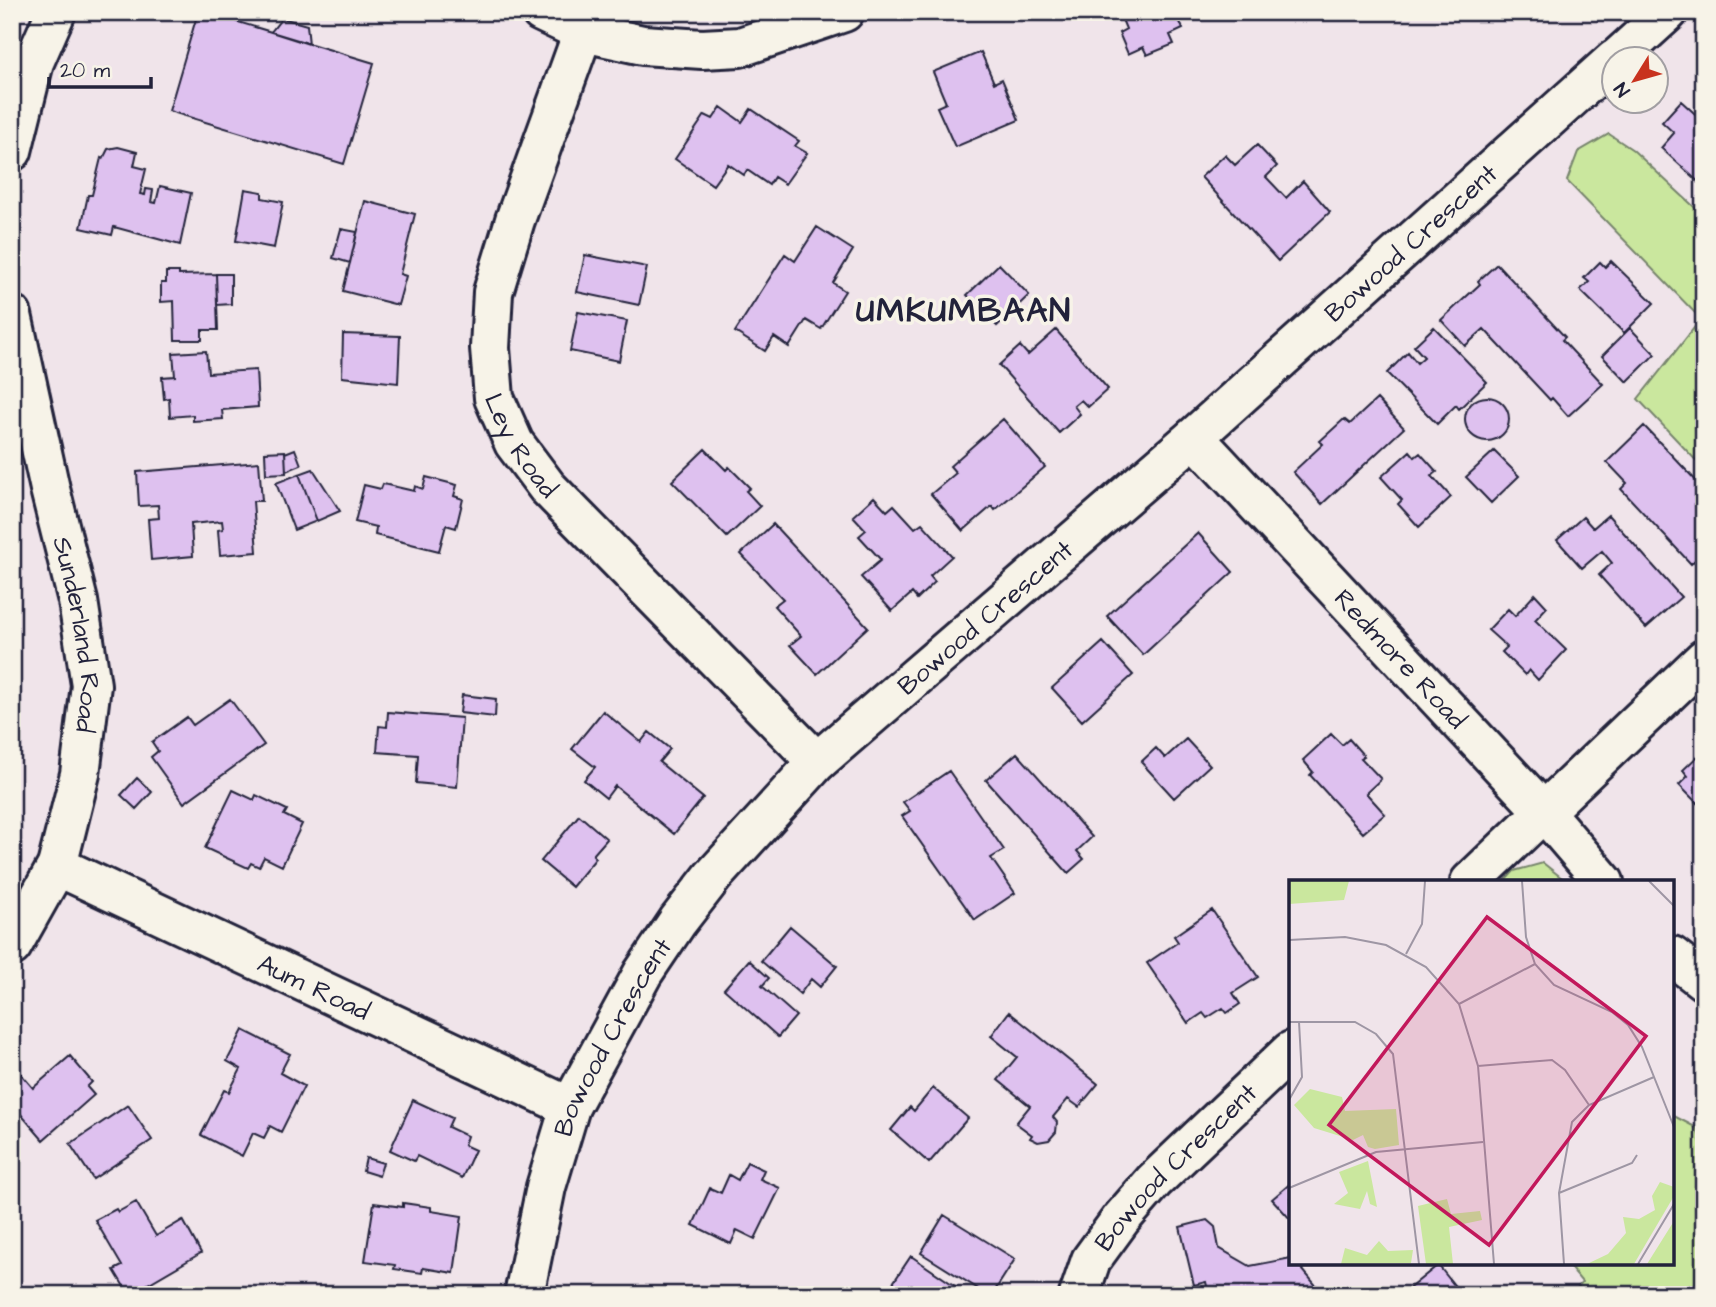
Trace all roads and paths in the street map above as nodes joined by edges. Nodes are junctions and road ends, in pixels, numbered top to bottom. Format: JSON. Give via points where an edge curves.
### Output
{"nodes":[{"id":1,"x":56,"y":12,"type":"edge"},
{"id":2,"x":541,"y":12,"type":"edge"},
{"id":3,"x":844,"y":12,"type":"edge"},
{"id":4,"x":1668,"y":12,"type":"edge"},
{"id":5,"x":583,"y":32,"type":"junction"},
{"id":6,"x":1630,"y":46,"type":"edge"},
{"id":7,"x":1600,"y":73,"type":"edge"},
{"id":8,"x":12,"y":150,"type":"edge"},
{"id":9,"x":12,"y":315,"type":"edge"},
{"id":10,"x":1194,"y":437,"type":"junction"},
{"id":11,"x":1704,"y":659,"type":"edge"},
{"id":12,"x":817,"y":762,"type":"junction"},
{"id":13,"x":1544,"y":812,"type":"junction"},
{"id":14,"x":57,"y":866,"type":"junction"},
{"id":15,"x":1472,"y":880,"type":"edge"},
{"id":16,"x":1602,"y":880,"type":"edge"},
{"id":17,"x":12,"y":946,"type":"edge"},
{"id":18,"x":1674,"y":958,"type":"edge"},
{"id":19,"x":1704,"y":981,"type":"edge"},
{"id":20,"x":1289,"y":1053,"type":"edge"},
{"id":21,"x":570,"y":1107,"type":"junction"},
{"id":22,"x":524,"y":1295,"type":"edge"},
{"id":23,"x":1079,"y":1295,"type":"edge"}],
"edges":[{"from":1,"to":8,"type":"street","via":[[34,62]]},
{"from":2,"to":5,"type":"street"},
{"from":3,"to":5,"type":"street","via":[[740,47],[643,45]]},
{"from":4,"to":6,"type":"street","name":"Bowood Crescent"},
{"from":5,"to":12,"type":"street","name":"Ley Road","via":[[493,292],[490,348],[494,398],[514,443],[547,487]]},
{"from":7,"to":10,"type":"street","name":"Bowood Crescent"},
{"from":9,"to":14,"type":"street","name":"Sunderland Road","via":[[78,601],[91,685],[80,774]]},
{"from":10,"to":12,"type":"street","name":"Bowood Crescent"},
{"from":10,"to":13,"type":"street","name":"Redmore Road"},
{"from":11,"to":13,"type":"street"},
{"from":12,"to":21,"type":"street","name":"Bowood Crescent","via":[[678,921],[643,973]]},
{"from":13,"to":15,"type":"street"},
{"from":13,"to":16,"type":"street","name":"Redmore Road"},
{"from":14,"to":17,"type":"street","name":"Sunderland Road"},
{"from":14,"to":21,"type":"street","name":"Aum Road"},
{"from":18,"to":19,"type":"street"},
{"from":20,"to":23,"type":"street","name":"Bowood Crescent","via":[[1137,1200],[1091,1260]]},
{"from":21,"to":22,"type":"street","name":"Bowood Crescent","via":[[546,1186]]}]}
